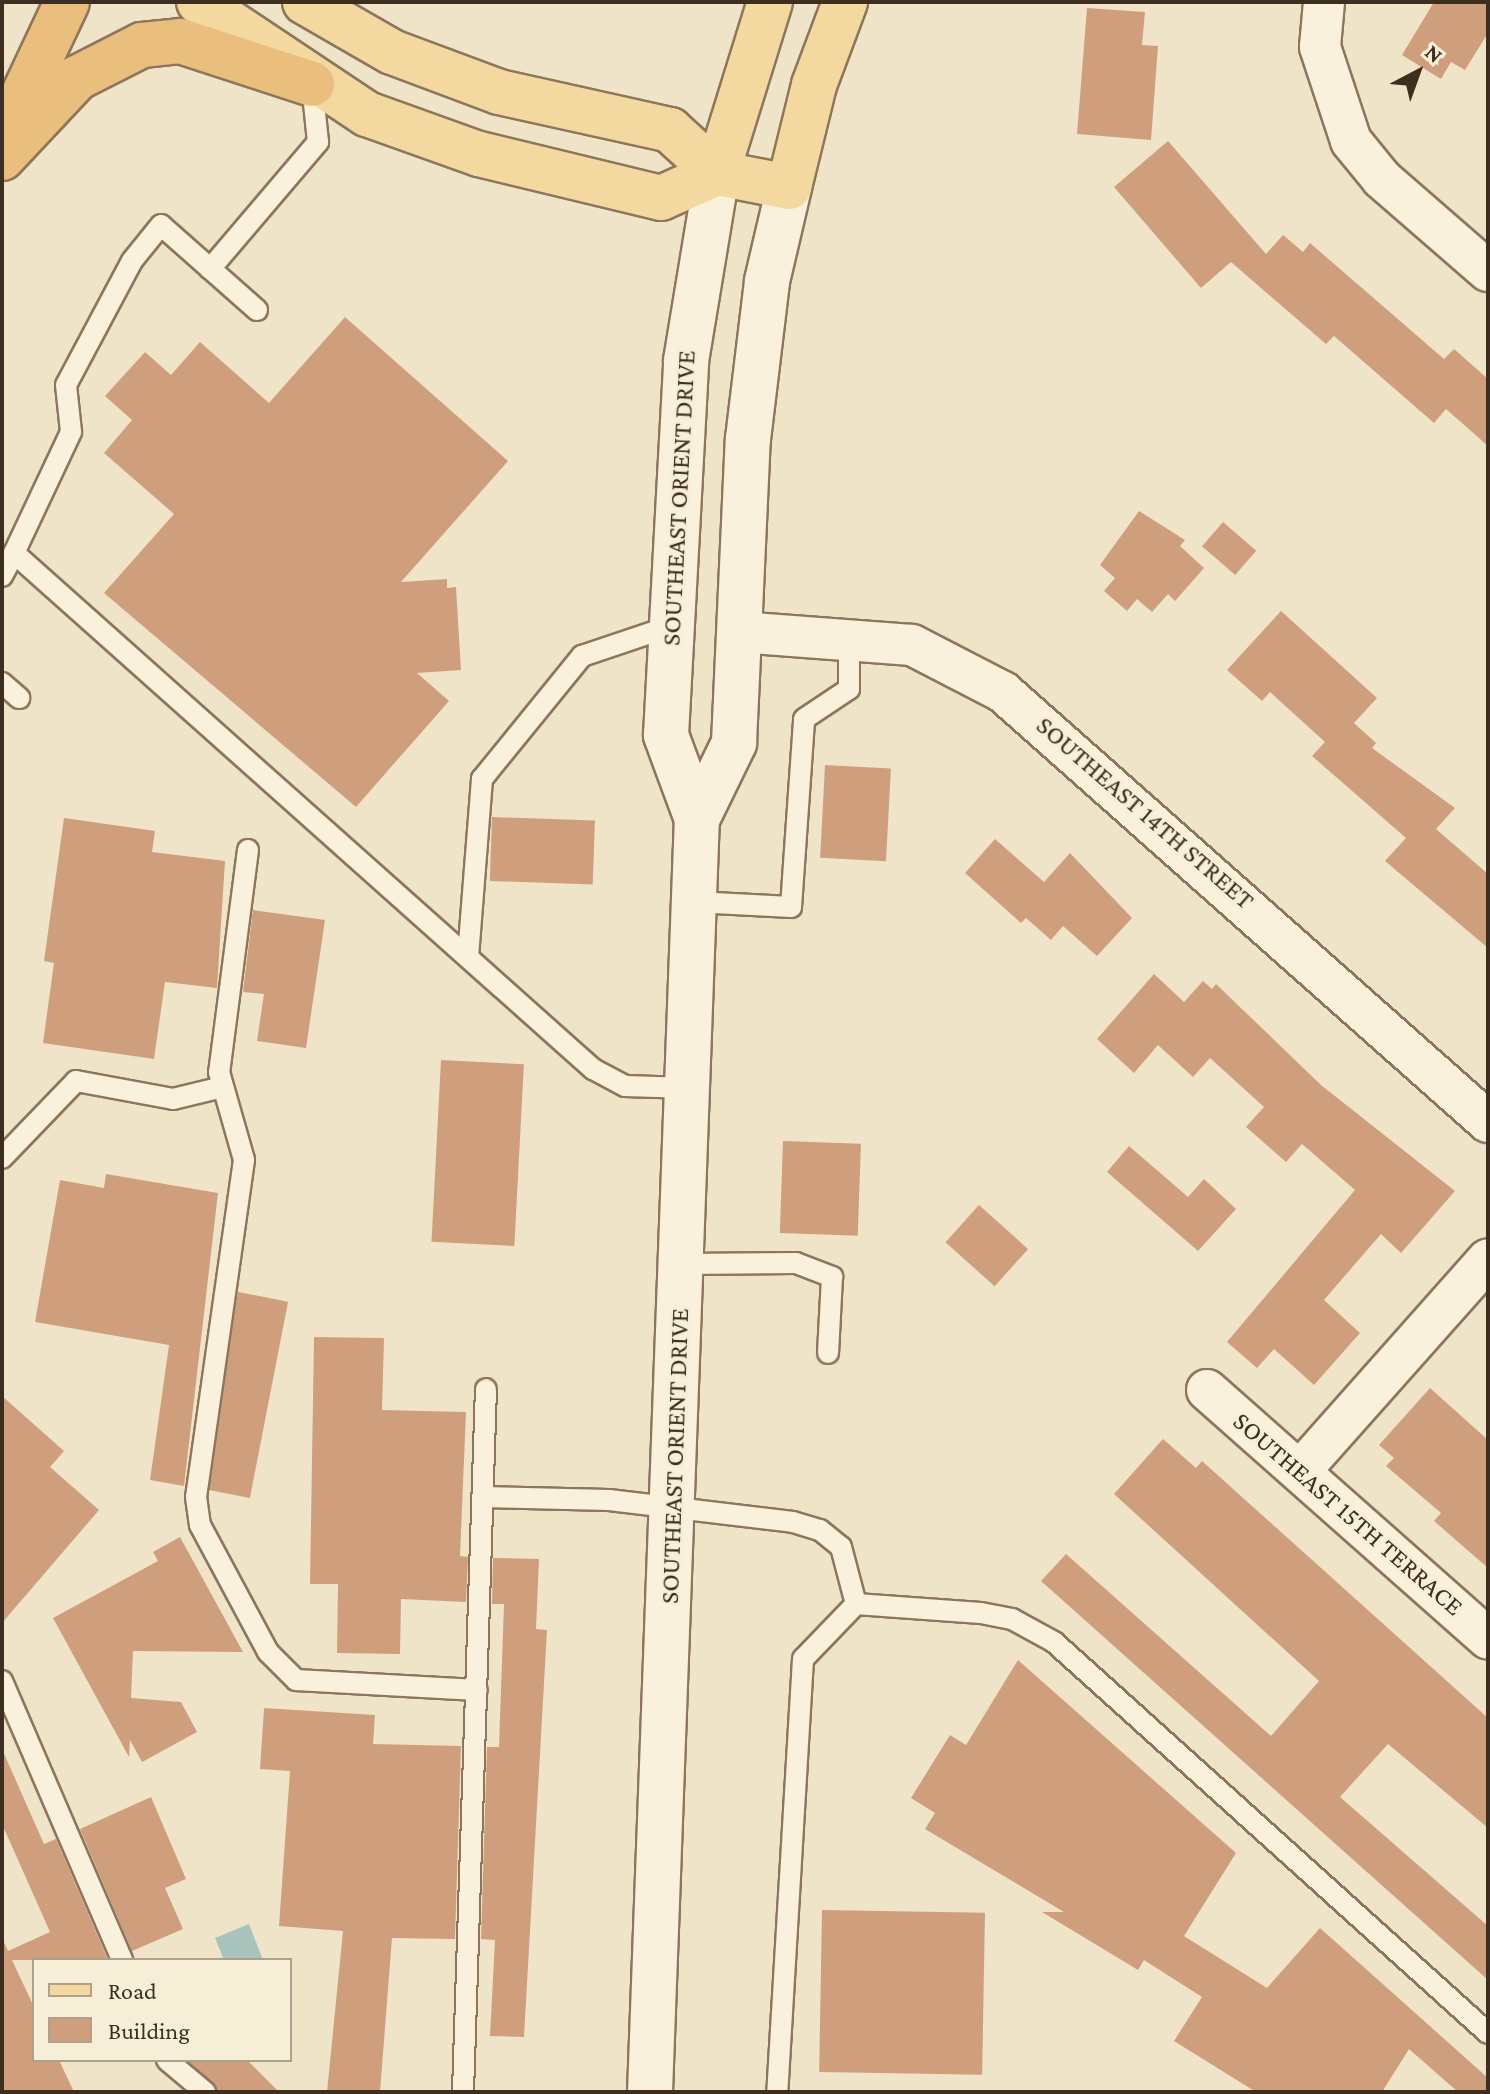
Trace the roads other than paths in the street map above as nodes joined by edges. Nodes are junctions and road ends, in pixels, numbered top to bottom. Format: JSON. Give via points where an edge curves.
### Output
{"nodes":[{"id":1,"x":67,"y":2,"type":"edge"},
{"id":2,"x":199,"y":2,"type":"edge"},
{"id":3,"x":305,"y":2,"type":"edge"},
{"id":4,"x":770,"y":2,"type":"edge"},
{"id":5,"x":845,"y":2,"type":"edge"},
{"id":6,"x":1324,"y":2,"type":"edge"},
{"id":7,"x":312,"y":84,"type":"junction"},
{"id":8,"x":2,"y":140,"type":"edge"},
{"id":9,"x":2,"y":158,"type":"edge"},
{"id":10,"x":717,"y":173,"type":"junction"},
{"id":11,"x":789,"y":187,"type":"junction"},
{"id":12,"x":210,"y":269,"type":"junction"},
{"id":13,"x":1488,"y":271,"type":"edge"},
{"id":14,"x":257,"y":310,"type":"dead end"},
{"id":15,"x":14,"y":553,"type":"junction"},
{"id":16,"x":2,"y":576,"type":"edge"},
{"id":17,"x":671,"y":626,"type":"junction"},
{"id":18,"x":739,"y":632,"type":"junction"},
{"id":19,"x":849,"y":637,"type":"junction"},
{"id":20,"x":2,"y":683,"type":"edge"},
{"id":21,"x":19,"y":698,"type":"dead end"},
{"id":22,"x":697,"y":819,"type":"junction"},
{"id":23,"x":248,"y":850,"type":"dead end"},
{"id":24,"x":695,"y":902,"type":"junction"},
{"id":25,"x":468,"y":957,"type":"junction"},
{"id":26,"x":223,"y":1087,"type":"junction"},
{"id":27,"x":689,"y":1088,"type":"junction"},
{"id":28,"x":1488,"y":1122,"type":"edge"},
{"id":29,"x":2,"y":1158,"type":"edge"},
{"id":30,"x":1488,"y":1259,"type":"edge"},
{"id":31,"x":683,"y":1264,"type":"junction"},
{"id":32,"x":828,"y":1353,"type":"dead end"},
{"id":33,"x":486,"y":1389,"type":"dead end"},
{"id":34,"x":1207,"y":1390,"type":"dead end"},
{"id":35,"x":1300,"y":1471,"type":"junction"},
{"id":36,"x":483,"y":1497,"type":"junction"},
{"id":37,"x":673,"y":1507,"type":"junction"},
{"id":38,"x":856,"y":1604,"type":"junction"},
{"id":39,"x":1488,"y":1639,"type":"edge"},
{"id":40,"x":2,"y":1681,"type":"edge"},
{"id":41,"x":477,"y":1690,"type":"junction"},
{"id":42,"x":121,"y":1958,"type":"edge"},
{"id":43,"x":1488,"y":2033,"type":"edge"},
{"id":44,"x":169,"y":2062,"type":"edge"},
{"id":45,"x":205,"y":2092,"type":"edge"},
{"id":46,"x":463,"y":2092,"type":"edge"},
{"id":47,"x":650,"y":2092,"type":"edge"},
{"id":48,"x":777,"y":2092,"type":"edge"}],
"edges":[{"from":1,"to":8,"type":"highway"},
{"from":2,"to":7,"type":"main road"},
{"from":3,"to":10,"type":"main road","via":[[392,52],[499,92],[670,130]]},
{"from":4,"to":10,"type":"main road"},
{"from":5,"to":11,"type":"main road","via":[[814,85]]},
{"from":6,"to":13,"type":"street","via":[[1320,47],[1351,141],[1382,179]]},
{"from":7,"to":9,"type":"highway","via":[[180,41],[142,45],[77,78]]},
{"from":7,"to":10,"type":"main road","via":[[367,114],[571,181],[661,198]]},
{"from":7,"to":12,"type":"lane","via":[[318,142]]},
{"from":10,"to":11,"type":"main road"},
{"from":10,"to":17,"type":"main road","name":"SOUTHEAST ORIENT DRIVE","via":[[686,361]]},
{"from":11,"to":18,"type":"main road","name":"SOUTHEAST ORIENT DRIVE","via":[[756,354]]},
{"from":12,"to":14,"type":"lane"},
{"from":12,"to":15,"type":"lane","via":[[161,225],[132,261],[66,385],[71,432]]},
{"from":15,"to":16,"type":"lane"},
{"from":15,"to":25,"type":"lane"},
{"from":17,"to":22,"type":"main road","name":"SOUTHEAST ORIENT DRIVE","via":[[666,735]]},
{"from":17,"to":25,"type":"lane","via":[[582,656],[482,779]]},
{"from":18,"to":19,"type":"street","name":"SOUTHEAST 14TH STREET"},
{"from":18,"to":22,"type":"main road","name":"SOUTHEAST ORIENT DRIVE","via":[[734,743]]},
{"from":19,"to":24,"type":"lane","via":[[849,689],[804,719],[791,907]]},
{"from":19,"to":28,"type":"street","name":"SOUTHEAST 14TH STREET","via":[[912,645],[956,663],[1036,716]]},
{"from":20,"to":21,"type":"lane"},
{"from":22,"to":24,"type":"main road","name":"SOUTHEAST ORIENT DRIVE"},
{"from":23,"to":26,"type":"lane","via":[[220,1047]]},
{"from":24,"to":27,"type":"main road","name":"SOUTHEAST ORIENT DRIVE"},
{"from":25,"to":27,"type":"lane","via":[[593,1069],[625,1086]]},
{"from":26,"to":29,"type":"lane","via":[[173,1099],[76,1081]]},
{"from":26,"to":41,"type":"lane","via":[[244,1160],[196,1497],[200,1525],[268,1652],[296,1680]]},
{"from":27,"to":31,"type":"main road","name":"SOUTHEAST ORIENT DRIVE"},
{"from":30,"to":35,"type":"street"},
{"from":31,"to":32,"type":"lane","via":[[796,1263],[832,1277]]},
{"from":31,"to":37,"type":"main road","name":"SOUTHEAST ORIENT DRIVE"},
{"from":33,"to":36,"type":"lane"},
{"from":34,"to":35,"type":"street","name":"SOUTHEAST 15TH TERRACE"},
{"from":35,"to":39,"type":"street","name":"SOUTHEAST 15TH TERRACE"},
{"from":36,"to":37,"type":"lane"},
{"from":36,"to":41,"type":"lane"},
{"from":37,"to":38,"type":"lane","via":[[820,1530],[841,1547]]},
{"from":37,"to":47,"type":"main road","name":"SOUTHEAST ORIENT DRIVE"},
{"from":38,"to":43,"type":"lane","via":[[981,1613],[1012,1619],[1054,1642]]},
{"from":38,"to":48,"type":"lane","via":[[803,1659]]},
{"from":40,"to":42,"type":"lane"},
{"from":41,"to":46,"type":"lane"},
{"from":44,"to":45,"type":"lane"}]}
